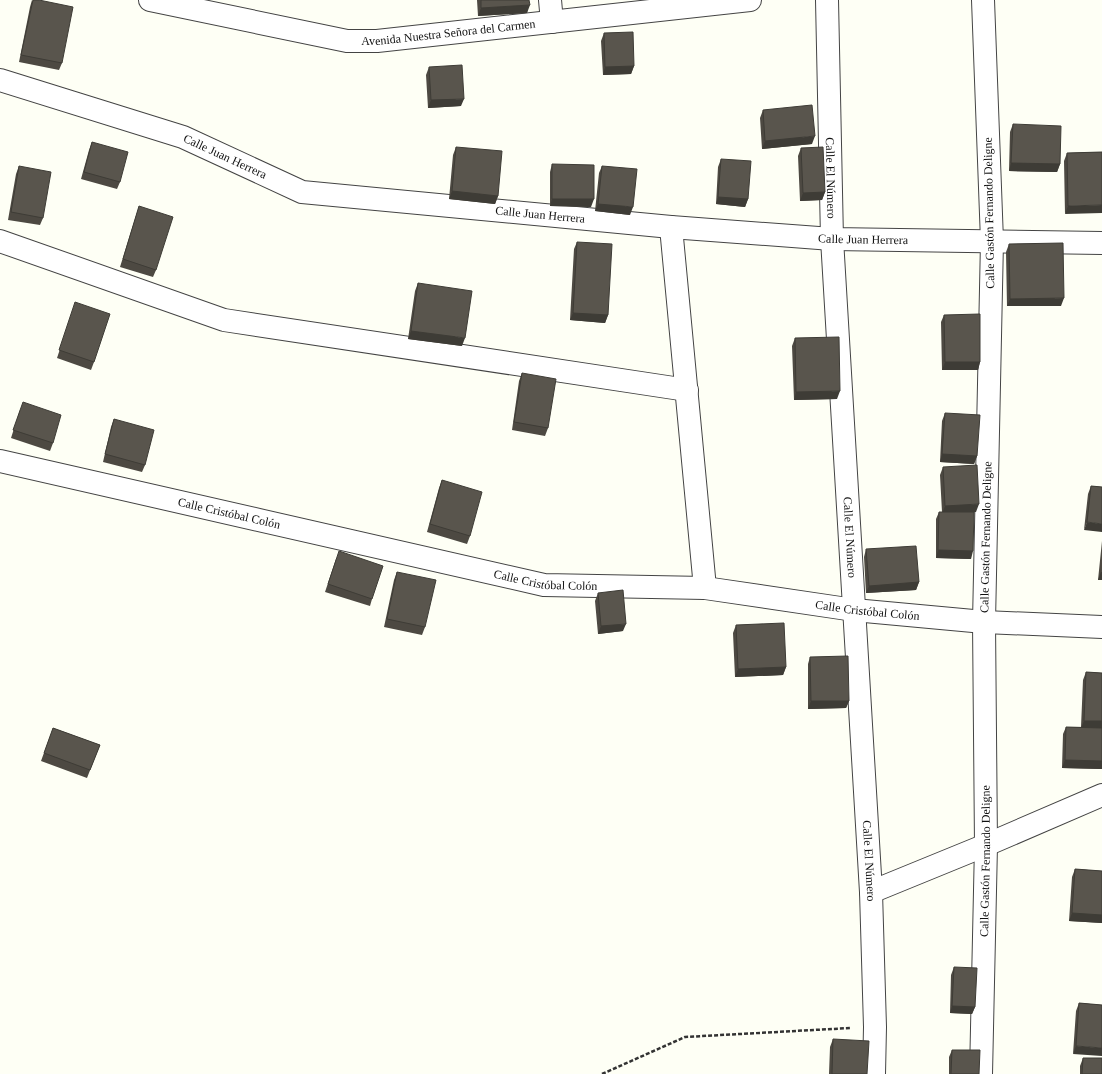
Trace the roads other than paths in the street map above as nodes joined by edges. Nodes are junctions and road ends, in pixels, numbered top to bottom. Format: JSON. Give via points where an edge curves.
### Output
{"nodes":[{"id":1,"x":150,"y":0,"type":"edge"},
{"id":2,"x":550,"y":0,"type":"edge"},
{"id":3,"x":750,"y":0,"type":"edge"},
{"id":4,"x":827,"y":0,"type":"edge"},
{"id":5,"x":983,"y":0,"type":"edge"},
{"id":6,"x":552,"y":22,"type":"junction"},
{"id":7,"x":0,"y":80,"type":"edge"},
{"id":8,"x":671,"y":227,"type":"junction"},
{"id":9,"x":832,"y":239,"type":"junction"},
{"id":10,"x":0,"y":241,"type":"edge"},
{"id":11,"x":992,"y":242,"type":"junction"},
{"id":12,"x":1102,"y":243,"type":"edge"},
{"id":13,"x":687,"y":390,"type":"junction"},
{"id":14,"x":0,"y":461,"type":"edge"},
{"id":15,"x":705,"y":588,"type":"junction"},
{"id":16,"x":854,"y":610,"type":"junction"},
{"id":17,"x":984,"y":622,"type":"junction"},
{"id":18,"x":1102,"y":627,"type":"edge"},
{"id":19,"x":1102,"y":796,"type":"edge"},
{"id":20,"x":986,"y":845,"type":"junction"},
{"id":21,"x":871,"y":892,"type":"junction"},
{"id":22,"x":874,"y":1074,"type":"edge"},
{"id":23,"x":981,"y":1074,"type":"edge"}],
"edges":[{"from":1,"to":6,"type":"street","name":"Avenida Nuestra Señora del Carmen","via":[[347,41],[377,41]]},
{"from":2,"to":6,"type":"street"},
{"from":3,"to":6,"type":"street","name":"Avenida Nuestra Señora del Carmen"},
{"from":4,"to":9,"type":"street","name":"Calle El Número"},
{"from":5,"to":11,"type":"street","name":"Calle Gastón Fernando Deligne"},
{"from":7,"to":8,"type":"street","name":"Calle Juan Herrera","via":[[183,137],[302,192]]},
{"from":8,"to":9,"type":"street","name":"Calle Juan Herrera"},
{"from":8,"to":13,"type":"street"},
{"from":9,"to":11,"type":"street","name":"Calle Juan Herrera"},
{"from":9,"to":16,"type":"street","name":"Calle El Número"},
{"from":10,"to":13,"type":"street","via":[[224,320]]},
{"from":11,"to":12,"type":"street","name":"Calle Juan Herrera"},
{"from":11,"to":17,"type":"street","name":"Calle Gastón Fernando Deligne"},
{"from":13,"to":15,"type":"street"},
{"from":14,"to":15,"type":"street","name":"Calle Cristóbal Colón","via":[[544,585]]},
{"from":15,"to":16,"type":"street","name":"Calle Cristóbal Colón"},
{"from":16,"to":17,"type":"street","name":"Calle Cristóbal Colón"},
{"from":16,"to":21,"type":"street","name":"Calle El Número"},
{"from":17,"to":18,"type":"street","name":"Calle Cristóbal Colón"},
{"from":17,"to":20,"type":"street","name":"Calle Gastón Fernando Deligne"},
{"from":19,"to":20,"type":"street"},
{"from":20,"to":21,"type":"street"},
{"from":20,"to":23,"type":"street","name":"Calle Gastón Fernando Deligne"},
{"from":21,"to":22,"type":"street","name":"Calle El Número"}]}
